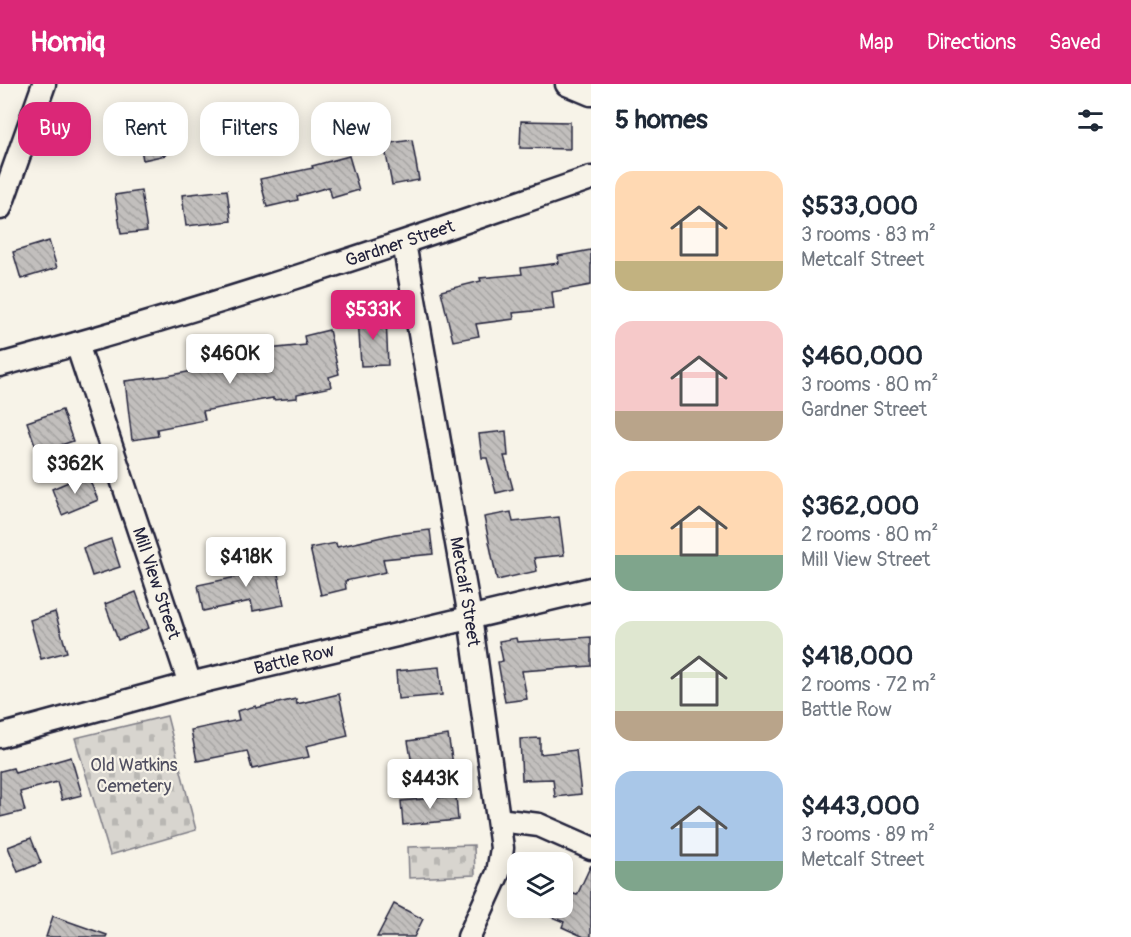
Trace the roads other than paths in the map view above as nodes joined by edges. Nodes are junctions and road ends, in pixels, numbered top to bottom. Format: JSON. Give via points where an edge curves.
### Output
{"nodes":[{"id":1,"x":44,"y":84,"type":"edge"},
{"id":2,"x":567,"y":84,"type":"edge"},
{"id":3,"x":591,"y":94,"type":"edge"},
{"id":4,"x":591,"y":178,"type":"edge"},
{"id":5,"x":0,"y":208,"type":"edge"},
{"id":6,"x":404,"y":243,"type":"junction"},
{"id":7,"x":76,"y":344,"type":"junction"},
{"id":8,"x":0,"y":365,"type":"edge"},
{"id":9,"x":591,"y":589,"type":"edge"},
{"id":10,"x":470,"y":617,"type":"junction"},
{"id":11,"x":190,"y":684,"type":"junction"},
{"id":12,"x":0,"y":736,"type":"edge"},
{"id":13,"x":499,"y":820,"type":"junction"},
{"id":14,"x":591,"y":848,"type":"edge"},
{"id":15,"x":469,"y":937,"type":"edge"}],
"edges":[{"from":1,"to":5,"type":"street"},
{"from":2,"to":3,"type":"street"},
{"from":4,"to":6,"type":"street","name":"Gardner Street"},
{"from":6,"to":7,"type":"street","name":"Gardner Street"},
{"from":6,"to":10,"type":"street","name":"Metcalf Street"},
{"from":7,"to":8,"type":"street","name":"Gardner Street"},
{"from":7,"to":11,"type":"street","name":"Mill View Street"},
{"from":9,"to":10,"type":"street","name":"Battle Row"},
{"from":10,"to":11,"type":"street","name":"Battle Row"},
{"from":10,"to":13,"type":"street","name":"Metcalf Street"},
{"from":11,"to":12,"type":"street","name":"Battle Row"},
{"from":13,"to":14,"type":"street","via":[[539,825]]},
{"from":13,"to":15,"type":"street","name":"Metcalf Street","via":[[502,848],[498,873]]}]}
